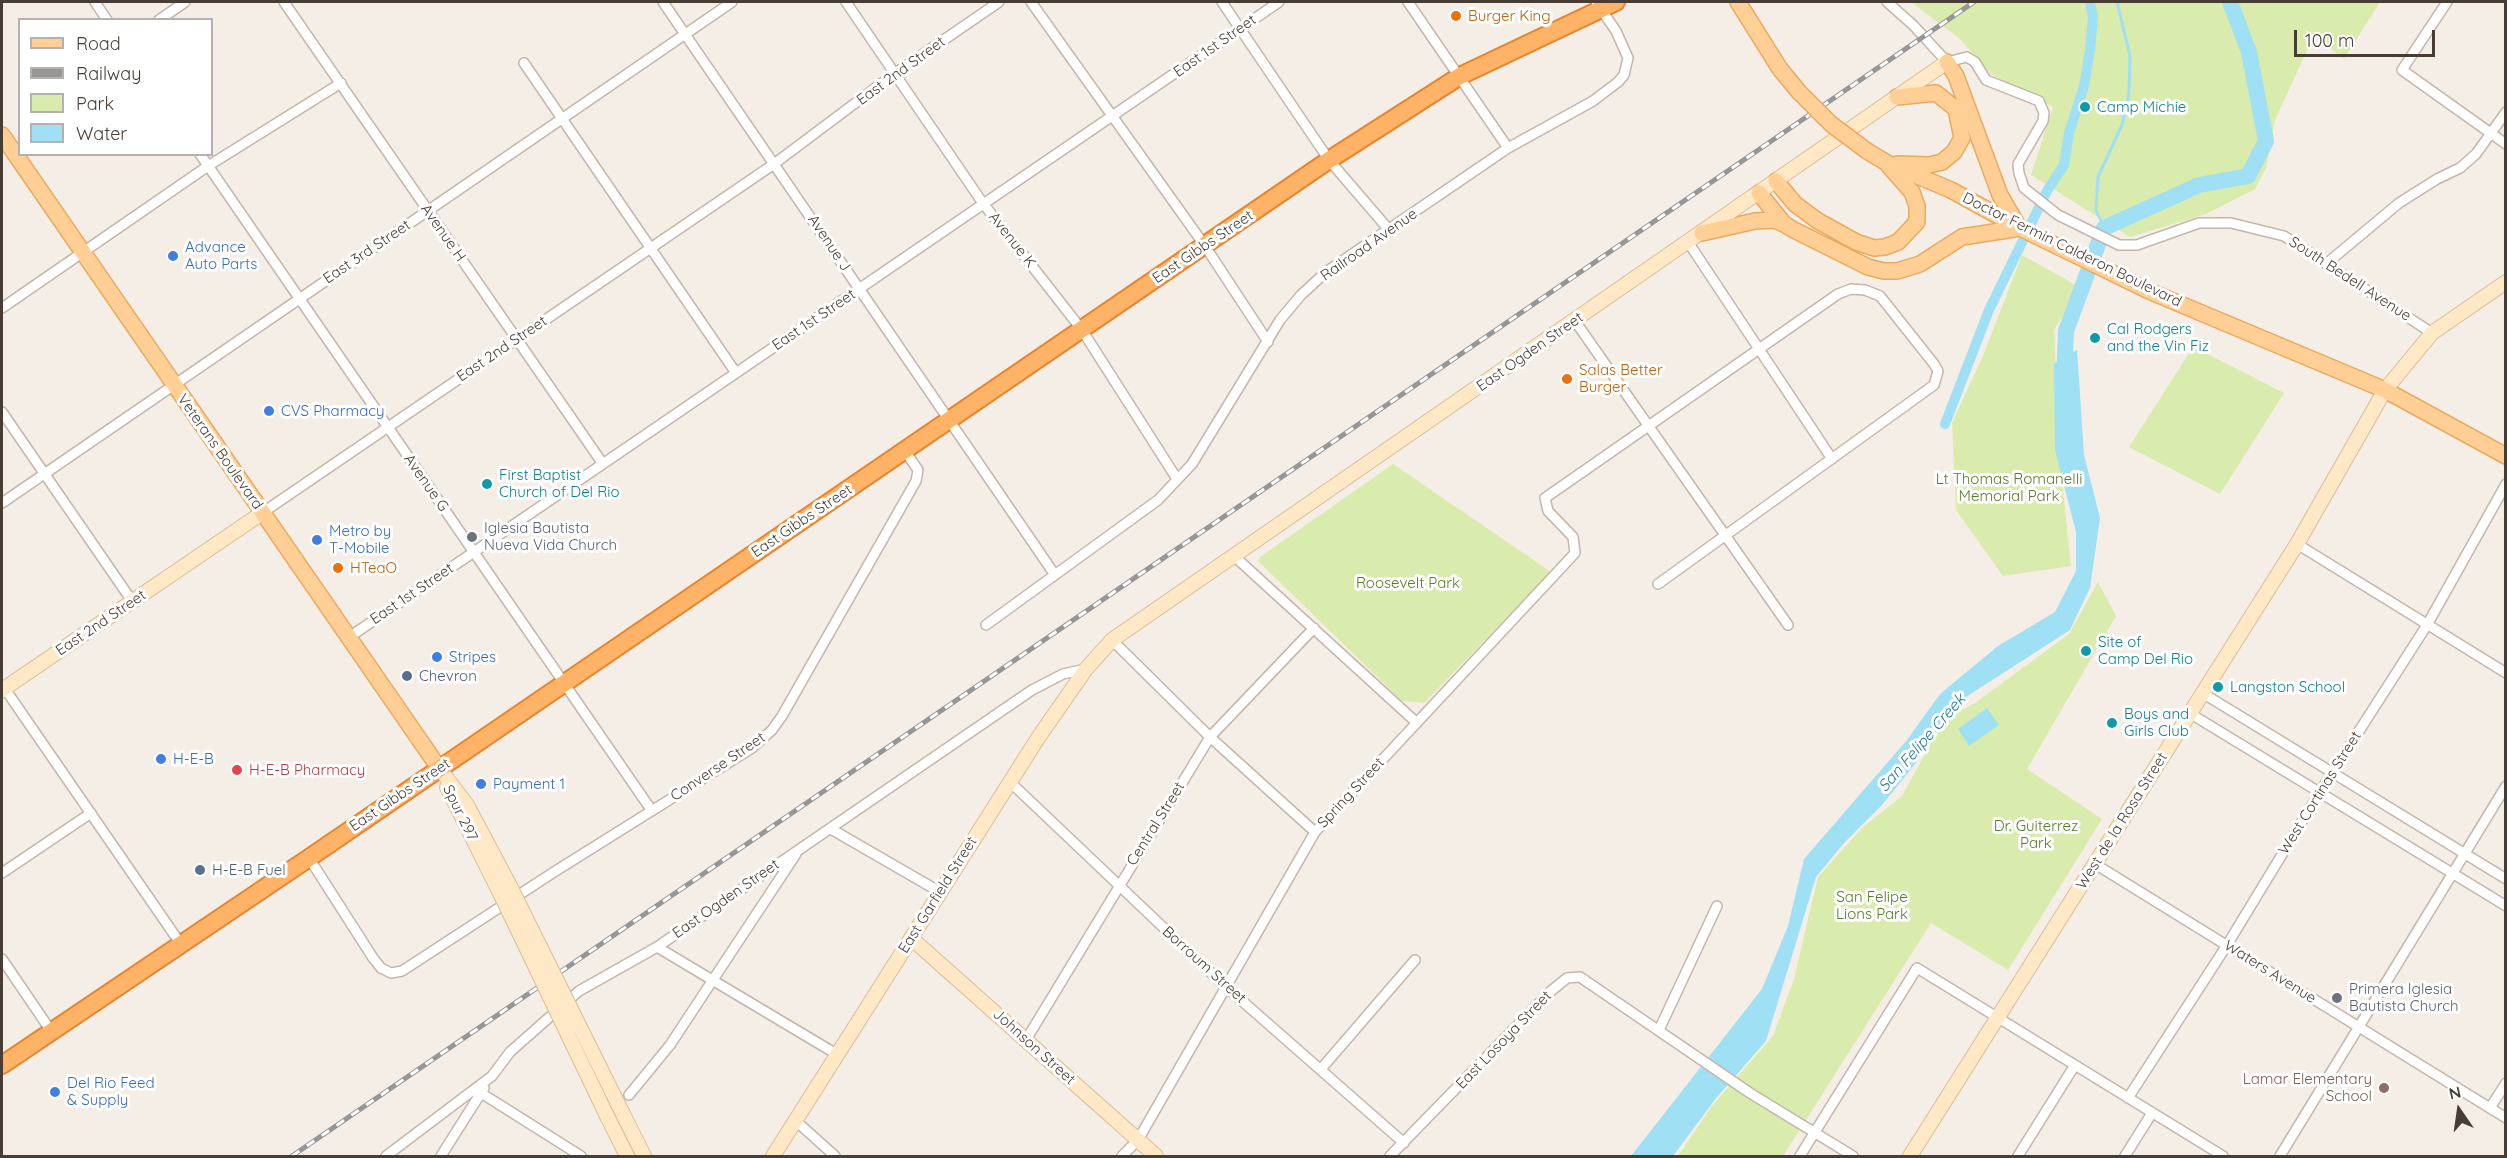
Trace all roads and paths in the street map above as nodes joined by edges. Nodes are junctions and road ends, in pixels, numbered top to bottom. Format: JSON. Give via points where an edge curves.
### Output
{"nodes":[{"id":1,"x":95,"y":2,"type":"edge"},
{"id":2,"x":184,"y":2,"type":"edge"},
{"id":3,"x":284,"y":2,"type":"edge"},
{"id":4,"x":663,"y":2,"type":"edge"},
{"id":5,"x":732,"y":2,"type":"edge"},
{"id":6,"x":846,"y":2,"type":"edge"},
{"id":7,"x":999,"y":2,"type":"edge"},
{"id":8,"x":1031,"y":2,"type":"edge"},
{"id":9,"x":1222,"y":2,"type":"edge"},
{"id":10,"x":1279,"y":2,"type":"edge"},
{"id":11,"x":1408,"y":2,"type":"edge"},
{"id":12,"x":1616,"y":2,"type":"edge"},
{"id":13,"x":1738,"y":2,"type":"edge"},
{"id":14,"x":1887,"y":2,"type":"edge"},
{"id":15,"x":2447,"y":2,"type":"edge"},
{"id":16,"x":1598,"y":5,"type":"edge"},
{"id":17,"x":106,"y":18,"type":"edge"},
{"id":18,"x":162,"y":18,"type":"edge"},
{"id":19,"x":1240,"y":28,"type":"junction"},
{"id":20,"x":685,"y":34,"type":"junction"},
{"id":21,"x":1947,"y":62,"type":"junction"},
{"id":22,"x":524,"y":63,"type":"dead end"},
{"id":23,"x":894,"y":74,"type":"junction"},
{"id":24,"x":1460,"y":76,"type":"junction"},
{"id":25,"x":340,"y":83,"type":"junction"},
{"id":26,"x":1897,"y":97,"type":"junction"},
{"id":27,"x":2505,"y":112,"type":"edge"},
{"id":28,"x":1114,"y":116,"type":"junction"},
{"id":29,"x":562,"y":118,"type":"junction"},
{"id":30,"x":2,"y":135,"type":"edge"},
{"id":31,"x":2491,"y":135,"type":"junction"},
{"id":32,"x":2505,"y":144,"type":"edge"},
{"id":33,"x":1508,"y":148,"type":"junction"},
{"id":34,"x":201,"y":156,"type":"edge"},
{"id":35,"x":1329,"y":160,"type":"junction"},
{"id":36,"x":1887,"y":163,"type":"junction"},
{"id":37,"x":774,"y":164,"type":"junction"},
{"id":38,"x":208,"y":166,"type":"junction"},
{"id":39,"x":1776,"y":182,"type":"junction"},
{"id":40,"x":1759,"y":193,"type":"junction"},
{"id":41,"x":982,"y":202,"type":"junction"},
{"id":42,"x":428,"y":210,"type":"junction"},
{"id":43,"x":1784,"y":224,"type":"junction"},
{"id":44,"x":2020,"y":228,"type":"junction"},
{"id":45,"x":1390,"y":231,"type":"junction"},
{"id":46,"x":1702,"y":233,"type":"junction"},
{"id":47,"x":1688,"y":242,"type":"junction"},
{"id":48,"x":1205,"y":246,"type":"junction"},
{"id":49,"x":651,"y":248,"type":"junction"},
{"id":50,"x":82,"y":252,"type":"junction"},
{"id":51,"x":2326,"y":264,"type":"junction"},
{"id":52,"x":2505,"y":282,"type":"edge"},
{"id":53,"x":860,"y":289,"type":"junction"},
{"id":54,"x":299,"y":298,"type":"junction"},
{"id":55,"x":2,"y":308,"type":"edge"},
{"id":56,"x":1575,"y":321,"type":"junction"},
{"id":57,"x":1082,"y":330,"type":"junction"},
{"id":58,"x":2432,"y":333,"type":"junction"},
{"id":59,"x":517,"y":339,"type":"junction"},
{"id":60,"x":1269,"y":342,"type":"junction"},
{"id":61,"x":1759,"y":349,"type":"junction"},
{"id":62,"x":736,"y":373,"type":"junction"},
{"id":63,"x":174,"y":385,"type":"junction"},
{"id":64,"x":2385,"y":390,"type":"junction"},
{"id":65,"x":2,"y":412,"type":"edge"},
{"id":66,"x":950,"y":420,"type":"junction"},
{"id":67,"x":1648,"y":426,"type":"junction"},
{"id":68,"x":388,"y":427,"type":"junction"},
{"id":69,"x":905,"y":451,"type":"junction"},
{"id":70,"x":2505,"y":456,"type":"edge"},
{"id":71,"x":1832,"y":459,"type":"junction"},
{"id":72,"x":603,"y":464,"type":"junction"},
{"id":73,"x":44,"y":474,"type":"junction"},
{"id":74,"x":1177,"y":479,"type":"junction"},
{"id":75,"x":2505,"y":484,"type":"edge"},
{"id":76,"x":2,"y":503,"type":"edge"},
{"id":77,"x":262,"y":513,"type":"junction"},
{"id":78,"x":1725,"y":536,"type":"junction"},
{"id":79,"x":2296,"y":544,"type":"junction"},
{"id":80,"x":473,"y":552,"type":"junction"},
{"id":81,"x":1234,"y":555,"type":"junction"},
{"id":82,"x":1054,"y":575,"type":"junction"},
{"id":83,"x":1658,"y":584,"type":"dead end"},
{"id":84,"x":132,"y":601,"type":"junction"},
{"id":85,"x":986,"y":625,"type":"dead end"},
{"id":86,"x":1788,"y":625,"type":"dead end"},
{"id":87,"x":2427,"y":625,"type":"junction"},
{"id":88,"x":1314,"y":628,"type":"junction"},
{"id":89,"x":348,"y":638,"type":"junction"},
{"id":90,"x":1112,"y":640,"type":"junction"},
{"id":91,"x":1086,"y":669,"type":"junction"},
{"id":92,"x":2505,"y":673,"type":"edge"},
{"id":93,"x":564,"y":683,"type":"junction"},
{"id":94,"x":3,"y":687,"type":"edge"},
{"id":95,"x":2204,"y":694,"type":"junction"},
{"id":96,"x":2191,"y":714,"type":"junction"},
{"id":97,"x":1417,"y":723,"type":"junction"},
{"id":98,"x":1210,"y":737,"type":"junction"},
{"id":99,"x":439,"y":768,"type":"junction"},
{"id":100,"x":2332,"y":772,"type":"junction"},
{"id":101,"x":1009,"y":781,"type":"junction"},
{"id":102,"x":2505,"y":786,"type":"edge"},
{"id":103,"x":2320,"y":792,"type":"junction"},
{"id":104,"x":652,"y":811,"type":"junction"},
{"id":105,"x":90,"y":813,"type":"junction"},
{"id":106,"x":831,"y":829,"type":"junction"},
{"id":107,"x":1315,"y":832,"type":"junction"},
{"id":108,"x":799,"y":850,"type":"junction"},
{"id":109,"x":2464,"y":853,"type":"junction"},
{"id":110,"x":309,"y":858,"type":"junction"},
{"id":111,"x":2095,"y":864,"type":"junction"},
{"id":112,"x":2,"y":873,"type":"edge"},
{"id":113,"x":2453,"y":873,"type":"junction"},
{"id":114,"x":2505,"y":879,"type":"edge"},
{"id":115,"x":1117,"y":886,"type":"junction"},
{"id":116,"x":507,"y":892,"type":"junction"},
{"id":117,"x":940,"y":892,"type":"junction"},
{"id":118,"x":1717,"y":906,"type":"dead end"},
{"id":119,"x":2505,"y":906,"type":"edge"},
{"id":120,"x":911,"y":938,"type":"junction"},
{"id":121,"x":180,"y":943,"type":"junction"},
{"id":122,"x":2227,"y":945,"type":"junction"},
{"id":123,"x":657,"y":947,"type":"junction"},
{"id":124,"x":2,"y":959,"type":"edge"},
{"id":125,"x":1415,"y":960,"type":"dead end"},
{"id":126,"x":713,"y":980,"type":"junction"},
{"id":127,"x":1226,"y":986,"type":"junction"},
{"id":128,"x":1998,"y":1018,"type":"junction"},
{"id":129,"x":2358,"y":1027,"type":"junction"},
{"id":130,"x":1659,"y":1030,"type":"junction"},
{"id":131,"x":51,"y":1031,"type":"junction"},
{"id":132,"x":1026,"y":1040,"type":"junction"},
{"id":133,"x":838,"y":1055,"type":"junction"},
{"id":134,"x":2,"y":1065,"type":"edge"},
{"id":135,"x":2075,"y":1065,"type":"junction"},
{"id":136,"x":1321,"y":1069,"type":"junction"},
{"id":137,"x":492,"y":1076,"type":"junction"},
{"id":138,"x":2505,"y":1083,"type":"edge"},
{"id":139,"x":481,"y":1093,"type":"junction"},
{"id":140,"x":629,"y":1095,"type":"dead end"},
{"id":141,"x":2128,"y":1098,"type":"junction"},
{"id":142,"x":2490,"y":1108,"type":"junction"},
{"id":143,"x":2152,"y":1113,"type":"junction"},
{"id":144,"x":2505,"y":1118,"type":"edge"},
{"id":145,"x":796,"y":1121,"type":"junction"},
{"id":146,"x":1815,"y":1133,"type":"junction"},
{"id":147,"x":1138,"y":1140,"type":"junction"},
{"id":148,"x":1404,"y":1143,"type":"junction"},
{"id":149,"x":386,"y":1156,"type":"edge"},
{"id":150,"x":441,"y":1156,"type":"edge"},
{"id":151,"x":581,"y":1156,"type":"edge"},
{"id":152,"x":627,"y":1156,"type":"edge"},
{"id":153,"x":644,"y":1156,"type":"edge"},
{"id":154,"x":774,"y":1156,"type":"edge"},
{"id":155,"x":835,"y":1156,"type":"edge"},
{"id":156,"x":1122,"y":1156,"type":"edge"},
{"id":157,"x":1156,"y":1156,"type":"edge"},
{"id":158,"x":1390,"y":1156,"type":"edge"},
{"id":159,"x":1800,"y":1156,"type":"edge"},
{"id":160,"x":1853,"y":1156,"type":"edge"},
{"id":161,"x":1910,"y":1156,"type":"edge"},
{"id":162,"x":2018,"y":1156,"type":"edge"},
{"id":163,"x":2125,"y":1156,"type":"edge"},
{"id":164,"x":2223,"y":1156,"type":"edge"},
{"id":165,"x":2280,"y":1156,"type":"edge"}],
"edges":[{"from":1,"to":17,"type":"street"},
{"from":2,"to":18,"type":"street"},
{"from":3,"to":25,"type":"street","name":"Avenue H"},
{"from":4,"to":20,"type":"street","name":"Avenue J"},
{"from":5,"to":20,"type":"street","name":"East 3rd Street"},
{"from":6,"to":23,"type":"street","name":"Avenue K"},
{"from":7,"to":23,"type":"street","name":"East 2nd Street"},
{"from":8,"to":28,"type":"street"},
{"from":9,"to":19,"type":"street"},
{"from":10,"to":19,"type":"street","name":"East 1st Street"},
{"from":11,"to":24,"type":"street"},
{"from":12,"to":16,"type":"highway","name":"East Gibbs Street"},
{"from":13,"to":36,"type":"main road","name":"Doctor Fermin Calderon Boulevard","bridge":true,"via":[[1780,69],[1831,124]]},
{"from":14,"to":21,"type":"street"},
{"from":15,"to":31,"type":"street","via":[[2402,70]]},
{"from":16,"to":24,"type":"highway","name":"East Gibbs Street"},
{"from":16,"to":33,"type":"street","name":"Railroad Avenue","via":[[1628,58],[1624,75],[1593,101]]},
{"from":19,"to":28,"type":"street","name":"East 1st Street"},
{"from":19,"to":35,"type":"street"},
{"from":20,"to":29,"type":"street","name":"East 3rd Street"},
{"from":20,"to":37,"type":"street","name":"Avenue J"},
{"from":21,"to":26,"type":"main road","name":"East Ogden Street"},
{"from":21,"to":44,"type":"main road","via":[[1960,86],[2000,195]]},
{"from":21,"to":51,"type":"street","name":"South Bedell Avenue","via":[[1967,57],[1986,80],[2031,95],[2043,107],[2043,121],[2018,164],[2020,181],[2033,196],[2075,223],[2119,245],[2137,245],[2199,223],[2231,223],[2284,236]]},
{"from":22,"to":29,"type":"street"},
{"from":23,"to":37,"type":"street","name":"East 2nd Street"},
{"from":23,"to":41,"type":"street","name":"Avenue K"},
{"from":24,"to":33,"type":"street"},
{"from":24,"to":35,"type":"highway","name":"East Gibbs Street"},
{"from":25,"to":38,"type":"street"},
{"from":25,"to":42,"type":"street","name":"Avenue H"},
{"from":26,"to":36,"type":"main road","via":[[1936,93],[1956,109],[1962,138],[1942,162]]},
{"from":26,"to":39,"type":"main road","name":"East Ogden Street"},
{"from":27,"to":31,"type":"street"},
{"from":28,"to":41,"type":"street","name":"East 1st Street"},
{"from":28,"to":48,"type":"street"},
{"from":29,"to":42,"type":"street","name":"East 3rd Street"},
{"from":29,"to":49,"type":"street"},
{"from":30,"to":50,"type":"main road","name":"Veterans Boulevard"},
{"from":31,"to":32,"type":"street"},
{"from":31,"to":51,"type":"street","via":[[2460,168],[2399,203]]},
{"from":33,"to":45,"type":"street","name":"Railroad Avenue"},
{"from":34,"to":38,"type":"street","name":"Avenue G"},
{"from":35,"to":45,"type":"street"},
{"from":35,"to":48,"type":"highway","name":"East Gibbs Street"},
{"from":36,"to":39,"type":"main road","via":[[1911,192],[1917,206],[1917,222],[1899,242],[1885,247],[1856,242],[1818,221]]},
{"from":36,"to":44,"type":"main road","name":"Doctor Fermin Calderon Boulevard","via":[[1951,190]]},
{"from":37,"to":49,"type":"street","name":"East 2nd Street"},
{"from":37,"to":53,"type":"street","name":"Avenue J"},
{"from":38,"to":50,"type":"street"},
{"from":38,"to":54,"type":"street","name":"Avenue G"},
{"from":39,"to":40,"type":"main road","name":"East Ogden Street"},
{"from":40,"to":43,"type":"main road"},
{"from":40,"to":46,"type":"main road","name":"East Ogden Street"},
{"from":41,"to":53,"type":"street","name":"East 1st Street"},
{"from":41,"to":57,"type":"street","name":"Avenue K"},
{"from":42,"to":54,"type":"street","name":"East 3rd Street"},
{"from":42,"to":59,"type":"street","name":"Avenue H"},
{"from":43,"to":44,"type":"main road","via":[[1868,267],[1897,271],[1920,264],[1962,237]]},
{"from":43,"to":46,"type":"main road","via":[[1755,221]]},
{"from":44,"to":64,"type":"main road","name":"Doctor Fermin Calderon Boulevard","via":[[2149,291]]},
{"from":45,"to":60,"type":"street","name":"Railroad Avenue","via":[[1326,272],[1280,320]]},
{"from":46,"to":47,"type":"main road","name":"East Ogden Street"},
{"from":47,"to":56,"type":"main road","name":"East Ogden Street"},
{"from":47,"to":61,"type":"street"},
{"from":48,"to":57,"type":"highway","name":"East Gibbs Street"},
{"from":48,"to":60,"type":"street"},
{"from":49,"to":59,"type":"street","name":"East 2nd Street"},
{"from":49,"to":62,"type":"street"},
{"from":50,"to":55,"type":"street"},
{"from":50,"to":63,"type":"main road","name":"Veterans Boulevard"},
{"from":51,"to":58,"type":"street","name":"South Bedell Avenue"},
{"from":52,"to":58,"type":"main road","name":"West de la Rosa Street"},
{"from":53,"to":62,"type":"street","name":"East 1st Street"},
{"from":53,"to":66,"type":"street","name":"Avenue J"},
{"from":54,"to":63,"type":"street","name":"East 3rd Street"},
{"from":54,"to":68,"type":"street","name":"Avenue G"},
{"from":56,"to":67,"type":"street"},
{"from":56,"to":81,"type":"main road","name":"East Ogden Street"},
{"from":57,"to":66,"type":"highway","name":"East Gibbs Street"},
{"from":57,"to":74,"type":"street","name":"Avenue K"},
{"from":58,"to":64,"type":"main road","name":"West de la Rosa Street"},
{"from":59,"to":68,"type":"street","name":"East 2nd Street"},
{"from":59,"to":72,"type":"street","name":"Avenue H"},
{"from":60,"to":74,"type":"street","name":"Railroad Avenue","via":[[1192,464]]},
{"from":61,"to":67,"type":"street"},
{"from":61,"to":71,"type":"street"},
{"from":61,"to":71,"type":"street","via":[[1839,294],[1851,289],[1865,290],[1880,296],[1934,364],[1938,371],[1934,385]]},
{"from":62,"to":72,"type":"street","name":"East 1st Street"},
{"from":63,"to":73,"type":"street","name":"East 3rd Street"},
{"from":63,"to":77,"type":"main road","name":"Veterans Boulevard"},
{"from":64,"to":70,"type":"main road","name":"Doctor Fermin Calderon Boulevard"},
{"from":64,"to":79,"type":"main road","name":"West de la Rosa Street"},
{"from":65,"to":73,"type":"street"},
{"from":66,"to":69,"type":"highway","name":"East Gibbs Street"},
{"from":66,"to":82,"type":"street","name":"Avenue J"},
{"from":67,"to":78,"type":"street"},
{"from":67,"to":97,"type":"street","name":"Spring Street","via":[[1545,498],[1548,511],[1574,537],[1575,554]]},
{"from":68,"to":77,"type":"street","name":"East 2nd Street"},
{"from":68,"to":80,"type":"street","name":"Avenue G"},
{"from":69,"to":93,"type":"highway","name":"East Gibbs Street"},
{"from":69,"to":104,"type":"street","name":"Converse Street","via":[[918,470],[916,481],[772,730],[752,748]]},
{"from":71,"to":78,"type":"street"},
{"from":72,"to":80,"type":"street","name":"East 1st Street"},
{"from":73,"to":76,"type":"street","name":"East 3rd Street"},
{"from":73,"to":84,"type":"street"},
{"from":74,"to":82,"type":"street","name":"Railroad Avenue","via":[[1158,500]]},
{"from":75,"to":87,"type":"street","name":"West Cortinas Street"},
{"from":77,"to":84,"type":"main road","name":"East 2nd Street"},
{"from":77,"to":89,"type":"main road","name":"Veterans Boulevard"},
{"from":78,"to":83,"type":"street"},
{"from":78,"to":86,"type":"street"},
{"from":79,"to":87,"type":"street"},
{"from":79,"to":95,"type":"main road","name":"West de la Rosa Street"},
{"from":80,"to":89,"type":"street","name":"East 1st Street"},
{"from":80,"to":93,"type":"street","name":"Avenue G"},
{"from":81,"to":88,"type":"street"},
{"from":81,"to":90,"type":"main road","name":"East Ogden Street"},
{"from":82,"to":85,"type":"street","name":"Railroad Avenue"},
{"from":84,"to":94,"type":"main road","name":"East 2nd Street"},
{"from":87,"to":92,"type":"street"},
{"from":87,"to":100,"type":"street","name":"West Cortinas Street"},
{"from":88,"to":97,"type":"street"},
{"from":88,"to":98,"type":"street","name":"Central Street"},
{"from":89,"to":99,"type":"main road","name":"Veterans Boulevard"},
{"from":90,"to":91,"type":"main road","name":"East Garfield Street"},
{"from":90,"to":98,"type":"street"},
{"from":91,"to":101,"type":"main road","name":"East Garfield Street"},
{"from":91,"to":106,"type":"street","name":"East Ogden Street","via":[[1064,674],[1032,690]]},
{"from":93,"to":99,"type":"highway","name":"East Gibbs Street"},
{"from":93,"to":104,"type":"street","name":"Avenue G"},
{"from":94,"to":105,"type":"street"},
{"from":95,"to":96,"type":"main road","name":"West de la Rosa Street"},
{"from":95,"to":100,"type":"street"},
{"from":96,"to":103,"type":"street"},
{"from":96,"to":111,"type":"main road","name":"West de la Rosa Street"},
{"from":97,"to":107,"type":"street","name":"Spring Street"},
{"from":98,"to":107,"type":"street"},
{"from":98,"to":115,"type":"street","name":"Central Street"},
{"from":99,"to":110,"type":"highway","name":"East Gibbs Street"},
{"from":99,"to":116,"type":"main road","name":"Spur 297","via":[[467,805]]},
{"from":100,"to":103,"type":"street","name":"West Cortinas Street"},
{"from":100,"to":109,"type":"street"},
{"from":101,"to":115,"type":"street","name":"Borroum Street"},
{"from":101,"to":117,"type":"main road","name":"East Garfield Street"},
{"from":102,"to":109,"type":"street"},
{"from":103,"to":113,"type":"street"},
{"from":103,"to":122,"type":"street","name":"West Cortinas Street"},
{"from":104,"to":110,"type":"street","name":"Converse Street","via":[[414,966],[391,973],[373,958]]},
{"from":105,"to":112,"type":"street"},
{"from":105,"to":121,"type":"street"},
{"from":106,"to":108,"type":"street","name":"East Ogden Street"},
{"from":106,"to":117,"type":"street"},
{"from":107,"to":127,"type":"street","name":"Spring Street"},
{"from":108,"to":123,"type":"street","name":"East Ogden Street"},
{"from":108,"to":126,"type":"street"},
{"from":109,"to":113,"type":"street"},
{"from":109,"to":114,"type":"street"},
{"from":110,"to":121,"type":"highway","name":"East Gibbs Street"},
{"from":111,"to":122,"type":"street","name":"Waters Avenue"},
{"from":111,"to":128,"type":"main road","name":"West de la Rosa Street"},
{"from":113,"to":119,"type":"street"},
{"from":113,"to":129,"type":"street"},
{"from":115,"to":127,"type":"street","name":"Borroum Street"},
{"from":115,"to":132,"type":"street","name":"Central Street"},
{"from":116,"to":152,"type":"main road","name":"Spur 297","bridge":true},
{"from":116,"to":153,"type":"main road","name":"Spur 297","bridge":true},
{"from":117,"to":120,"type":"main road","name":"East Garfield Street"},
{"from":118,"to":130,"type":"street"},
{"from":120,"to":132,"type":"main road","name":"Johnson Street"},
{"from":120,"to":133,"type":"main road","name":"East Garfield Street"},
{"from":121,"to":131,"type":"highway","name":"East Gibbs Street"},
{"from":122,"to":129,"type":"street","name":"Waters Avenue"},
{"from":122,"to":141,"type":"street","name":"West Cortinas Street"},
{"from":123,"to":126,"type":"street"},
{"from":123,"to":137,"type":"street","name":"East Ogden Street","via":[[579,991],[510,1052]]},
{"from":124,"to":131,"type":"street"},
{"from":125,"to":136,"type":"street"},
{"from":126,"to":133,"type":"street"},
{"from":126,"to":140,"type":"street","via":[[670,1045]]},
{"from":127,"to":136,"type":"street","name":"Borroum Street"},
{"from":127,"to":147,"type":"street","name":"Spring Street"},
{"from":128,"to":135,"type":"street"},
{"from":128,"to":146,"type":"street","via":[[1917,968]]},
{"from":128,"to":161,"type":"main road","name":"West de la Rosa Street"},
{"from":129,"to":142,"type":"street","name":"Waters Avenue"},
{"from":129,"to":165,"type":"street"},
{"from":130,"to":146,"type":"street","name":"East Losoya Street"},
{"from":130,"to":148,"type":"street","name":"East Losoya Street","via":[[1581,977],[1567,978]]},
{"from":131,"to":134,"type":"highway","name":"East Gibbs Street"},
{"from":132,"to":147,"type":"main road","name":"Johnson Street"},
{"from":133,"to":145,"type":"main road","name":"East Garfield Street"},
{"from":135,"to":141,"type":"street"},
{"from":135,"to":162,"type":"street"},
{"from":136,"to":148,"type":"street","name":"Borroum Street"},
{"from":137,"to":139,"type":"street"},
{"from":137,"to":149,"type":"street","name":"East Ogden Street"},
{"from":138,"to":142,"type":"street"},
{"from":139,"to":150,"type":"street"},
{"from":139,"to":151,"type":"street"},
{"from":141,"to":143,"type":"street"},
{"from":142,"to":144,"type":"street","name":"Waters Avenue"},
{"from":143,"to":163,"type":"street"},
{"from":143,"to":164,"type":"street"},
{"from":145,"to":154,"type":"main road","name":"East Garfield Street"},
{"from":145,"to":155,"type":"street"},
{"from":146,"to":159,"type":"street"},
{"from":146,"to":160,"type":"street","name":"East Losoya Street"},
{"from":147,"to":156,"type":"street","name":"Spring Street"},
{"from":147,"to":157,"type":"main road","name":"Johnson Street"},
{"from":148,"to":158,"type":"street","name":"East Losoya Street"}]}
